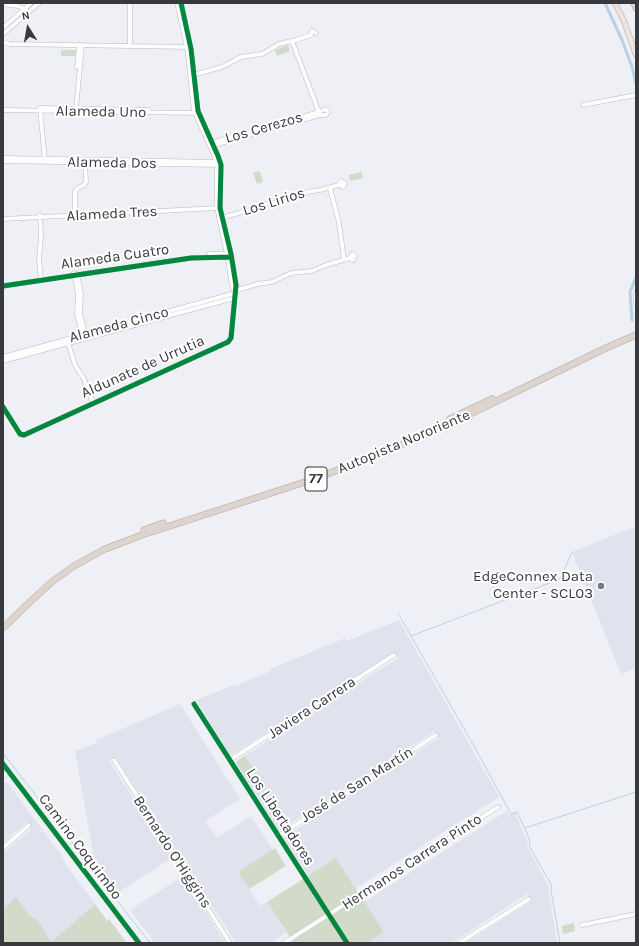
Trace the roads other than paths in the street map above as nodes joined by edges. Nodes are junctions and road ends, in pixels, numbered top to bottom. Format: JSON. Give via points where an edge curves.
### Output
{"nodes":[{"id":1,"x":31,"y":3,"type":"edge"},
{"id":2,"x":39,"y":3,"type":"edge"},
{"id":3,"x":129,"y":3,"type":"edge"},
{"id":4,"x":177,"y":3,"type":"edge"},
{"id":5,"x":180,"y":3,"type":"edge"},
{"id":6,"x":615,"y":3,"type":"edge"},
{"id":7,"x":634,"y":3,"type":"edge"},
{"id":8,"x":3,"y":4,"type":"edge"},
{"id":9,"x":25,"y":8,"type":"junction"},
{"id":10,"x":636,"y":8,"type":"edge"},
{"id":11,"x":29,"y":12,"type":"junction"},
{"id":12,"x":3,"y":28,"type":"edge"},
{"id":13,"x":3,"y":34,"type":"edge"},
{"id":14,"x":310,"y":35,"type":"dead end"},
{"id":15,"x":292,"y":41,"type":"junction"},
{"id":16,"x":3,"y":42,"type":"edge"},
{"id":17,"x":634,"y":44,"type":"edge"},
{"id":18,"x":80,"y":45,"type":"junction"},
{"id":19,"x":130,"y":46,"type":"junction"},
{"id":20,"x":189,"y":47,"type":"junction"},
{"id":21,"x":636,"y":55,"type":"edge"},
{"id":22,"x":192,"y":76,"type":"junction"},
{"id":23,"x":636,"y":95,"type":"edge"},
{"id":24,"x":583,"y":105,"type":"dead end"},
{"id":25,"x":3,"y":109,"type":"edge"},
{"id":26,"x":40,"y":109,"type":"junction"},
{"id":27,"x":75,"y":110,"type":"junction"},
{"id":28,"x":196,"y":112,"type":"junction"},
{"id":29,"x":211,"y":145,"type":"junction"},
{"id":30,"x":3,"y":160,"type":"edge"},
{"id":31,"x":44,"y":160,"type":"junction"},
{"id":32,"x":85,"y":161,"type":"junction"},
{"id":33,"x":219,"y":163,"type":"junction"},
{"id":34,"x":339,"y":185,"type":"dead end"},
{"id":35,"x":330,"y":188,"type":"junction"},
{"id":36,"x":219,"y":207,"type":"junction"},
{"id":37,"x":75,"y":214,"type":"junction"},
{"id":38,"x":40,"y":216,"type":"junction"},
{"id":39,"x":3,"y":218,"type":"edge"},
{"id":40,"x":221,"y":218,"type":"junction"},
{"id":41,"x":229,"y":255,"type":"junction"},
{"id":42,"x":350,"y":258,"type":"dead end"},
{"id":43,"x":344,"y":259,"type":"junction"},
{"id":44,"x":75,"y":274,"type":"junction"},
{"id":45,"x":41,"y":279,"type":"junction"},
{"id":46,"x":3,"y":284,"type":"edge"},
{"id":47,"x":636,"y":293,"type":"edge"},
{"id":48,"x":234,"y":294,"type":"junction"},
{"id":49,"x":636,"y":304,"type":"edge"},
{"id":50,"x":636,"y":330,"type":"edge"},
{"id":51,"x":636,"y":334,"type":"edge"},
{"id":52,"x":84,"y":337,"type":"junction"},
{"id":53,"x":68,"y":341,"type":"junction"},
{"id":54,"x":3,"y":357,"type":"edge"},
{"id":55,"x":3,"y":361,"type":"edge"},
{"id":56,"x":93,"y":403,"type":"junction"},
{"id":57,"x":3,"y":407,"type":"edge"},
{"id":58,"x":3,"y":622,"type":"edge"},
{"id":59,"x":3,"y":628,"type":"edge"},
{"id":60,"x":394,"y":655,"type":"dead end"},
{"id":61,"x":194,"y":704,"type":"dead end"},
{"id":62,"x":436,"y":735,"type":"dead end"},
{"id":63,"x":114,"y":760,"type":"dead end"},
{"id":64,"x":230,"y":760,"type":"junction"},
{"id":65,"x":3,"y":764,"type":"edge"},
{"id":66,"x":8,"y":771,"type":"junction"},
{"id":67,"x":3,"y":777,"type":"edge"},
{"id":68,"x":498,"y":807,"type":"dead end"},
{"id":69,"x":29,"y":825,"type":"dead end"},
{"id":70,"x":278,"y":836,"type":"junction"},
{"id":71,"x":3,"y":848,"type":"edge"},
{"id":72,"x":529,"y":899,"type":"dead end"},
{"id":73,"x":636,"y":914,"type":"edge"},
{"id":74,"x":328,"y":915,"type":"junction"},
{"id":75,"x":582,"y":925,"type":"dead end"},
{"id":76,"x":139,"y":943,"type":"edge"},
{"id":77,"x":230,"y":943,"type":"edge"},
{"id":78,"x":284,"y":943,"type":"edge"},
{"id":79,"x":347,"y":943,"type":"edge"},
{"id":80,"x":459,"y":943,"type":"edge"}],
"edges":[{"from":1,"to":9,"type":"street"},
{"from":2,"to":11,"type":"street"},
{"from":3,"to":19,"type":"street"},
{"from":4,"to":20,"type":"street","name":"Aldunate de Urrutia"},
{"from":5,"to":20,"type":"street","name":"Aldunate de Urrutia"},
{"from":6,"to":17,"type":"main road"},
{"from":7,"to":10,"type":"highway"},
{"from":8,"to":9,"type":"street"},
{"from":9,"to":11,"type":"street"},
{"from":9,"to":12,"type":"street"},
{"from":11,"to":13,"type":"street"},
{"from":14,"to":15,"type":"street"},
{"from":15,"to":22,"type":"street","via":[[279,44],[262,54],[241,57],[222,67]]},
{"from":15,"to":29,"type":"street","name":"Los Cerezos","via":[[322,113]]},
{"from":16,"to":18,"type":"street"},
{"from":17,"to":21,"type":"main road"},
{"from":18,"to":19,"type":"street"},
{"from":18,"to":27,"type":"street"},
{"from":19,"to":20,"type":"street"},
{"from":20,"to":22,"type":"street","name":"Aldunate de Urrutia"},
{"from":22,"to":28,"type":"street","name":"Aldunate de Urrutia"},
{"from":23,"to":24,"type":"street"},
{"from":25,"to":26,"type":"street","name":"Alameda Uno"},
{"from":26,"to":27,"type":"street","name":"Alameda Uno"},
{"from":26,"to":31,"type":"street"},
{"from":27,"to":28,"type":"street","name":"Alameda Uno"},
{"from":28,"to":29,"type":"street","name":"Aldunate de Urrutia"},
{"from":29,"to":33,"type":"street","name":"Aldunate de Urrutia"},
{"from":30,"to":31,"type":"street","name":"Alameda Dos"},
{"from":31,"to":32,"type":"street","name":"Alameda Dos"},
{"from":32,"to":33,"type":"street","name":"Alameda Dos"},
{"from":32,"to":37,"type":"street","via":[[86,182],[75,191]]},
{"from":33,"to":36,"type":"street","name":"Aldunate de Urrutia"},
{"from":34,"to":35,"type":"street","name":"Los Lirios"},
{"from":35,"to":40,"type":"street","name":"Los Lirios","via":[[307,192],[287,202],[264,204]]},
{"from":35,"to":43,"type":"street","via":[[339,223]]},
{"from":36,"to":37,"type":"street","name":"Alameda Tres"},
{"from":36,"to":40,"type":"street","name":"Aldunate de Urrutia"},
{"from":37,"to":38,"type":"street","name":"Alameda Tres"},
{"from":38,"to":39,"type":"street","name":"Alameda Tres"},
{"from":38,"to":45,"type":"street","via":[[38,259]]},
{"from":40,"to":41,"type":"street","name":"Aldunate de Urrutia"},
{"from":41,"to":44,"type":"street","name":"Alameda Cuatro","via":[[191,255]]},
{"from":41,"to":48,"type":"street","name":"Aldunate de Urrutia"},
{"from":42,"to":43,"type":"street"},
{"from":43,"to":48,"type":"street","via":[[315,270],[291,273]]},
{"from":44,"to":45,"type":"street","name":"Alameda Cuatro"},
{"from":44,"to":52,"type":"street","via":[[81,296],[80,317]]},
{"from":45,"to":46,"type":"street","name":"Alameda Cuatro"},
{"from":47,"to":49,"type":"street"},
{"from":48,"to":52,"type":"street","name":"Alameda Cinco"},
{"from":48,"to":56,"type":"street","name":"Aldunate de Urrutia","via":[[232,335],[229,341]]},
{"from":50,"to":58,"type":"highway","name":"Autopista Nororiente","number":"77","via":[[432,427],[369,454],[303,479],[105,544],[55,574]]},
{"from":51,"to":59,"type":"highway","name":"Autopista Nororiente","number":"77","via":[[456,421],[376,456],[305,482],[142,534],[105,549],[53,581]]},
{"from":52,"to":53,"type":"street","name":"Alameda Cinco"},
{"from":53,"to":54,"type":"street","name":"Alameda Cinco"},
{"from":53,"to":55,"type":"street","name":"Alameda Cinco"},
{"from":53,"to":56,"type":"street","via":[[75,365],[85,381]]},
{"from":56,"to":57,"type":"street","name":"Aldunate de Urrutia","via":[[21,435]]},
{"from":60,"to":64,"type":"street","name":"Javiera Carrera"},
{"from":61,"to":64,"type":"street","name":"Los Libertadores"},
{"from":62,"to":70,"type":"street","name":"José de San Martín"},
{"from":63,"to":77,"type":"street","name":"Bernardo O'Higgins"},
{"from":64,"to":70,"type":"street","name":"Los Libertadores"},
{"from":65,"to":66,"type":"street","name":"Camino Coquimbo"},
{"from":66,"to":67,"type":"street"},
{"from":66,"to":76,"type":"street","name":"Camino Coquimbo"},
{"from":68,"to":74,"type":"street","name":"Hermanos Carrera Pinto"},
{"from":69,"to":71,"type":"street"},
{"from":70,"to":74,"type":"street","name":"Los Libertadores"},
{"from":72,"to":80,"type":"street"},
{"from":73,"to":75,"type":"street"},
{"from":74,"to":78,"type":"street","name":"Hermanos Carrera Pinto"},
{"from":74,"to":79,"type":"street","name":"Los Libertadores"}]}
